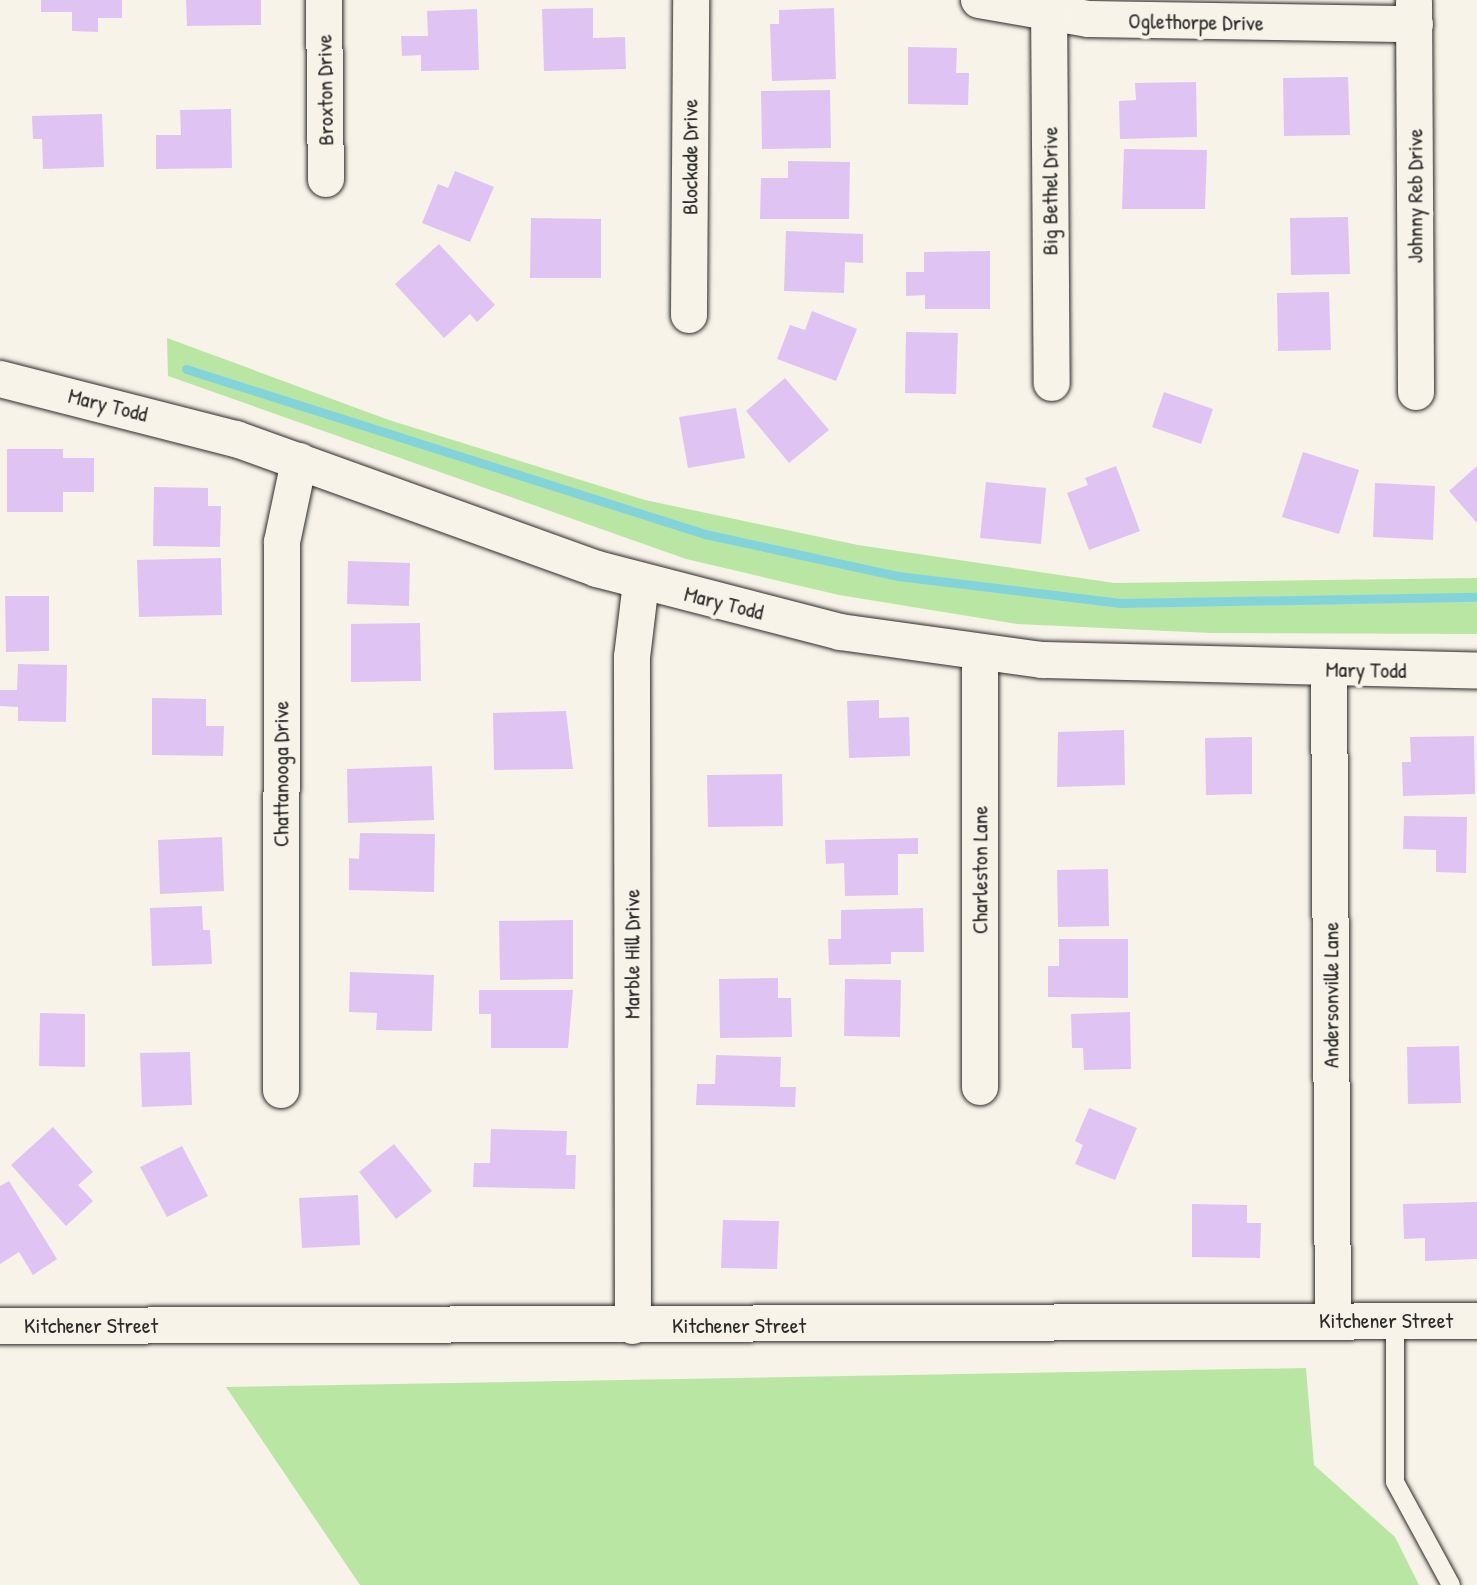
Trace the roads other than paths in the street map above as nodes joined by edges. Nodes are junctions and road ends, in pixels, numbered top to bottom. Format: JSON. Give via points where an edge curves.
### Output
{"nodes":[{"id":1,"x":324,"y":0,"type":"edge"},
{"id":2,"x":691,"y":0,"type":"edge"},
{"id":3,"x":979,"y":0,"type":"edge"},
{"id":4,"x":1049,"y":7,"type":"edge"},
{"id":5,"x":1414,"y":12,"type":"edge"},
{"id":6,"x":326,"y":179,"type":"dead end"},
{"id":7,"x":689,"y":315,"type":"dead end"},
{"id":8,"x":0,"y":379,"type":"edge"},
{"id":9,"x":1052,"y":383,"type":"dead end"},
{"id":10,"x":1416,"y":392,"type":"dead end"},
{"id":11,"x":299,"y":461,"type":"junction"},
{"id":12,"x":641,"y":583,"type":"junction"},
{"id":13,"x":980,"y":653,"type":"junction"},
{"id":14,"x":1329,"y":669,"type":"junction"},
{"id":15,"x":1477,"y":671,"type":"edge"},
{"id":16,"x":980,"y":1087,"type":"dead end"},
{"id":17,"x":281,"y":1090,"type":"dead end"},
{"id":18,"x":1333,"y":1321,"type":"junction"},
{"id":19,"x":1395,"y":1321,"type":"junction"},
{"id":20,"x":1477,"y":1321,"type":"edge"},
{"id":21,"x":0,"y":1326,"type":"edge"},
{"id":22,"x":633,"y":1326,"type":"junction"},
{"id":23,"x":1451,"y":1585,"type":"edge"}],
"edges":[{"from":1,"to":6,"type":"street","name":"Broxton Drive"},
{"from":2,"to":7,"type":"street","name":"Blockade Drive"},
{"from":3,"to":4,"type":"street","name":"Oglethorpe Drive"},
{"from":4,"to":5,"type":"street","name":"Oglethorpe Drive","via":[[1137,21]]},
{"from":4,"to":9,"type":"street","name":"Big Bethel Drive"},
{"from":5,"to":10,"type":"street","name":"Johnny Reb Drive"},
{"from":8,"to":11,"type":"street","name":"Mary Todd","via":[[179,423]]},
{"from":11,"to":12,"type":"street","name":"Mary Todd"},
{"from":11,"to":17,"type":"street","name":"Chattanooga Drive","via":[[282,542]]},
{"from":12,"to":13,"type":"street","name":"Mary Todd","via":[[840,632]]},
{"from":12,"to":22,"type":"street","name":"Marble Hill Drive","via":[[632,657]]},
{"from":13,"to":14,"type":"street","name":"Mary Todd","via":[[1072,662]]},
{"from":13,"to":16,"type":"street","name":"Charleston Lane"},
{"from":14,"to":15,"type":"street","name":"Mary Todd"},
{"from":14,"to":18,"type":"street","name":"Andersonville Lane"},
{"from":18,"to":19,"type":"street","name":"Kitchener Street"},
{"from":18,"to":22,"type":"street","name":"Kitchener Street"},
{"from":19,"to":20,"type":"street","name":"Kitchener Street"},
{"from":19,"to":23,"type":"lane","via":[[1395,1482]]},
{"from":21,"to":22,"type":"street","name":"Kitchener Street"}]}
